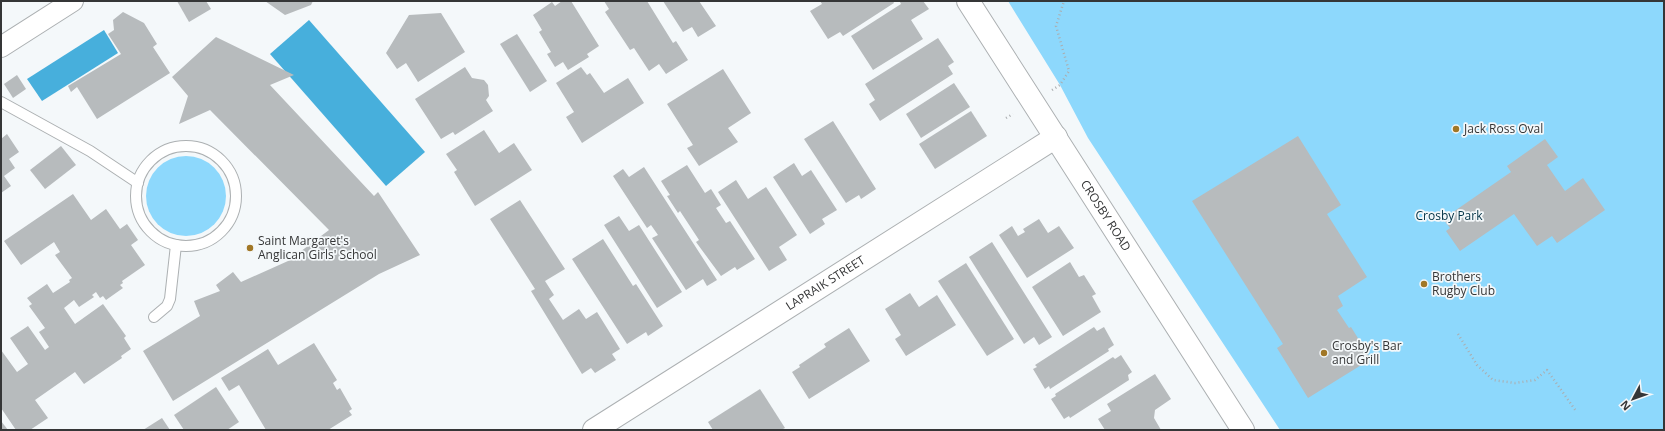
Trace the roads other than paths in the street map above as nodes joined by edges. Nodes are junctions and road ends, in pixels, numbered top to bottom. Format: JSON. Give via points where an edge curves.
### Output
{"nodes":[{"id":1,"x":73,"y":1,"type":"edge"},
{"id":2,"x":968,"y":1,"type":"edge"},
{"id":3,"x":1,"y":47,"type":"edge"},
{"id":4,"x":1,"y":102,"type":"edge"},
{"id":5,"x":1056,"y":137,"type":"junction"},
{"id":6,"x":138,"y":182,"type":"junction"},
{"id":7,"x":176,"y":245,"type":"junction"},
{"id":8,"x":154,"y":317,"type":"dead end"},
{"id":9,"x":594,"y":430,"type":"edge"},
{"id":10,"x":1243,"y":430,"type":"edge"}],
"edges":[{"from":1,"to":3,"type":"street"},
{"from":2,"to":5,"type":"street","name":"CROSBY ROAD"},
{"from":4,"to":6,"type":"lane","via":[[90,151]]},
{"from":5,"to":9,"type":"street","name":"LAPRAIK STREET"},
{"from":5,"to":10,"type":"street","name":"CROSBY ROAD"},
{"from":6,"to":7,"type":"lane","via":[[136,194],[141,217],[155,235]]},
{"from":6,"to":7,"type":"lane","via":[[155,157],[168,150],[198,148],[213,154],[224,164],[232,178],[236,193],[235,208],[229,222],[219,234],[206,242],[192,246]]},
{"from":7,"to":8,"type":"lane","via":[[170,300]]}]}
